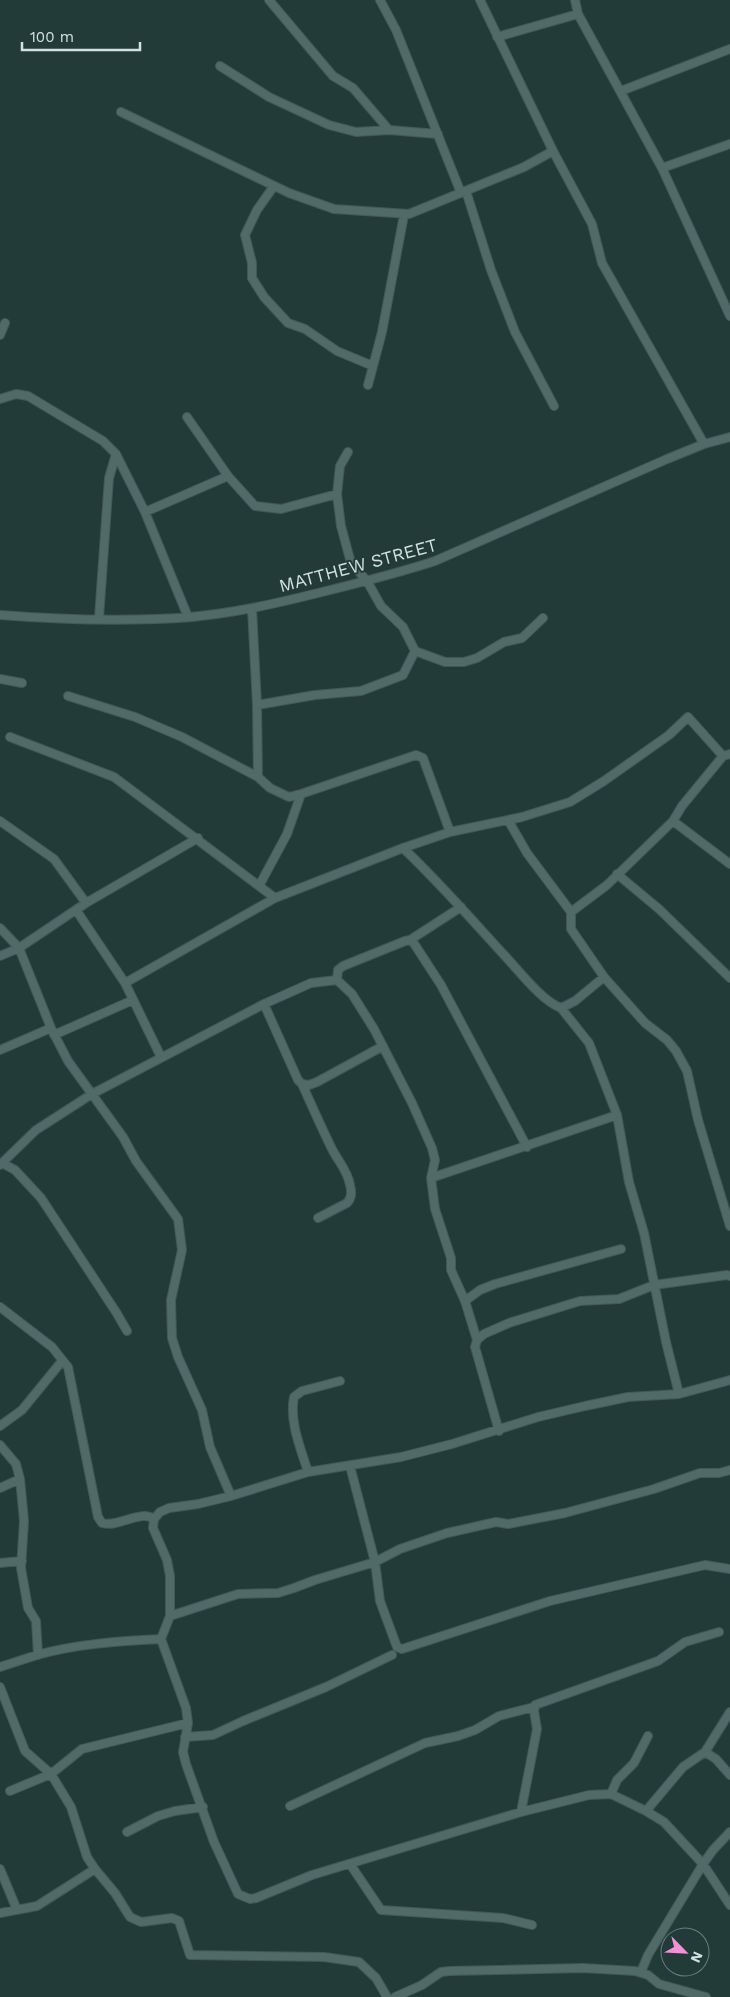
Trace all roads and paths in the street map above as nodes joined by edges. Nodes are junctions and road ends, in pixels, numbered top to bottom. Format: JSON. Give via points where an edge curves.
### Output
{"nodes":[{"id":1,"x":269,"y":0,"type":"edge"},
{"id":2,"x":380,"y":0,"type":"edge"},
{"id":3,"x":480,"y":0,"type":"edge"},
{"id":4,"x":575,"y":0,"type":"edge"},
{"id":5,"x":578,"y":14,"type":"junction"},
{"id":6,"x":497,"y":37,"type":"junction"},
{"id":7,"x":730,"y":49,"type":"edge"},
{"id":8,"x":220,"y":66,"type":"dead end"},
{"id":9,"x":622,"y":91,"type":"junction"},
{"id":10,"x":121,"y":112,"type":"dead end"},
{"id":11,"x":389,"y":130,"type":"junction"},
{"id":12,"x":438,"y":134,"type":"junction"},
{"id":13,"x":730,"y":144,"type":"edge"},
{"id":14,"x":553,"y":151,"type":"junction"},
{"id":15,"x":662,"y":168,"type":"junction"},
{"id":16,"x":274,"y":186,"type":"junction"},
{"id":17,"x":464,"y":192,"type":"junction"},
{"id":18,"x":404,"y":215,"type":"junction"},
{"id":19,"x":730,"y":316,"type":"edge"},
{"id":20,"x":5,"y":323,"type":"dead end"},
{"id":21,"x":0,"y":335,"type":"edge"},
{"id":22,"x":374,"y":366,"type":"junction"},
{"id":23,"x":368,"y":385,"type":"dead end"},
{"id":24,"x":0,"y":399,"type":"edge"},
{"id":25,"x":554,"y":406,"type":"dead end"},
{"id":26,"x":187,"y":416,"type":"dead end"},
{"id":27,"x":730,"y":437,"type":"edge"},
{"id":28,"x":704,"y":444,"type":"junction"},
{"id":29,"x":348,"y":452,"type":"dead end"},
{"id":30,"x":116,"y":454,"type":"junction"},
{"id":31,"x":228,"y":476,"type":"junction"},
{"id":32,"x":337,"y":494,"type":"junction"},
{"id":33,"x":145,"y":512,"type":"junction"},
{"id":34,"x":367,"y":581,"type":"junction"},
{"id":35,"x":252,"y":609,"type":"junction"},
{"id":36,"x":0,"y":615,"type":"edge"},
{"id":37,"x":188,"y":617,"type":"junction"},
{"id":38,"x":99,"y":618,"type":"junction"},
{"id":39,"x":543,"y":618,"type":"dead end"},
{"id":40,"x":416,"y":651,"type":"junction"},
{"id":41,"x":0,"y":679,"type":"edge"},
{"id":42,"x":22,"y":683,"type":"dead end"},
{"id":43,"x":68,"y":696,"type":"dead end"},
{"id":44,"x":257,"y":705,"type":"junction"},
{"id":45,"x":10,"y":737,"type":"dead end"},
{"id":46,"x":727,"y":755,"type":"edge"},
{"id":47,"x":258,"y":777,"type":"junction"},
{"id":48,"x":301,"y":794,"type":"junction"},
{"id":49,"x":508,"y":820,"type":"junction"},
{"id":50,"x":673,"y":820,"type":"junction"},
{"id":51,"x":0,"y":821,"type":"edge"},
{"id":52,"x":450,"y":832,"type":"junction"},
{"id":53,"x":198,"y":838,"type":"junction"},
{"id":54,"x":403,"y":848,"type":"junction"},
{"id":55,"x":730,"y":864,"type":"edge"},
{"id":56,"x":616,"y":874,"type":"junction"},
{"id":57,"x":259,"y":886,"type":"junction"},
{"id":58,"x":275,"y":898,"type":"junction"},
{"id":59,"x":86,"y":903,"type":"junction"},
{"id":60,"x":460,"y":907,"type":"junction"},
{"id":61,"x":76,"y":910,"type":"junction"},
{"id":62,"x":571,"y":912,"type":"junction"},
{"id":63,"x":0,"y":928,"type":"edge"},
{"id":64,"x":410,"y":940,"type":"junction"},
{"id":65,"x":19,"y":948,"type":"junction"},
{"id":66,"x":0,"y":956,"type":"edge"},
{"id":67,"x":604,"y":977,"type":"junction"},
{"id":68,"x":730,"y":978,"type":"edge"},
{"id":69,"x":337,"y":980,"type":"junction"},
{"id":70,"x":125,"y":984,"type":"junction"},
{"id":71,"x":133,"y":1000,"type":"junction"},
{"id":72,"x":264,"y":1004,"type":"junction"},
{"id":73,"x":561,"y":1008,"type":"junction"},
{"id":74,"x":52,"y":1031,"type":"junction"},
{"id":75,"x":383,"y":1046,"type":"junction"},
{"id":76,"x":0,"y":1050,"type":"edge"},
{"id":77,"x":161,"y":1057,"type":"junction"},
{"id":78,"x":302,"y":1084,"type":"junction"},
{"id":79,"x":92,"y":1094,"type":"junction"},
{"id":80,"x":617,"y":1115,"type":"junction"},
{"id":81,"x":527,"y":1147,"type":"junction"},
{"id":82,"x":1,"y":1164,"type":"edge"},
{"id":83,"x":431,"y":1178,"type":"junction"},
{"id":84,"x":318,"y":1218,"type":"dead end"},
{"id":85,"x":730,"y":1226,"type":"edge"},
{"id":86,"x":621,"y":1249,"type":"dead end"},
{"id":87,"x":730,"y":1276,"type":"edge"},
{"id":88,"x":654,"y":1285,"type":"junction"},
{"id":89,"x":465,"y":1301,"type":"junction"},
{"id":90,"x":0,"y":1307,"type":"edge"},
{"id":91,"x":126,"y":1331,"type":"dead end"},
{"id":92,"x":477,"y":1340,"type":"junction"},
{"id":93,"x":62,"y":1361,"type":"junction"},
{"id":94,"x":730,"y":1380,"type":"edge"},
{"id":95,"x":340,"y":1381,"type":"dead end"},
{"id":96,"x":679,"y":1394,"type":"junction"},
{"id":97,"x":0,"y":1426,"type":"edge"},
{"id":98,"x":499,"y":1430,"type":"junction"},
{"id":99,"x":0,"y":1444,"type":"edge"},
{"id":100,"x":350,"y":1466,"type":"junction"},
{"id":101,"x":730,"y":1470,"type":"edge"},
{"id":102,"x":308,"y":1472,"type":"junction"},
{"id":103,"x":20,"y":1479,"type":"junction"},
{"id":104,"x":0,"y":1488,"type":"edge"},
{"id":105,"x":231,"y":1496,"type":"junction"},
{"id":106,"x":154,"y":1519,"type":"junction"},
{"id":107,"x":22,"y":1561,"type":"junction"},
{"id":108,"x":375,"y":1562,"type":"junction"},
{"id":109,"x":0,"y":1563,"type":"edge"},
{"id":110,"x":730,"y":1569,"type":"edge"},
{"id":111,"x":170,"y":1616,"type":"junction"},
{"id":112,"x":719,"y":1632,"type":"dead end"},
{"id":113,"x":161,"y":1639,"type":"junction"},
{"id":114,"x":38,"y":1655,"type":"junction"},
{"id":115,"x":392,"y":1655,"type":"dead end"},
{"id":116,"x":0,"y":1667,"type":"edge"},
{"id":117,"x":0,"y":1687,"type":"edge"},
{"id":118,"x":534,"y":1707,"type":"junction"},
{"id":119,"x":730,"y":1712,"type":"edge"},
{"id":120,"x":188,"y":1723,"type":"junction"},
{"id":121,"x":648,"y":1736,"type":"dead end"},
{"id":122,"x":185,"y":1737,"type":"junction"},
{"id":123,"x":705,"y":1752,"type":"junction"},
{"id":124,"x":51,"y":1774,"type":"junction"},
{"id":125,"x":730,"y":1775,"type":"edge"},
{"id":126,"x":10,"y":1792,"type":"dead end"},
{"id":127,"x":611,"y":1794,"type":"junction"},
{"id":128,"x":290,"y":1806,"type":"dead end"},
{"id":129,"x":203,"y":1807,"type":"junction"},
{"id":130,"x":646,"y":1810,"type":"junction"},
{"id":131,"x":521,"y":1812,"type":"junction"},
{"id":132,"x":128,"y":1832,"type":"dead end"},
{"id":133,"x":730,"y":1832,"type":"edge"},
{"id":134,"x":350,"y":1864,"type":"junction"},
{"id":135,"x":703,"y":1864,"type":"junction"},
{"id":136,"x":0,"y":1869,"type":"edge"},
{"id":137,"x":95,"y":1869,"type":"junction"},
{"id":138,"x":730,"y":1905,"type":"edge"},
{"id":139,"x":17,"y":1910,"type":"junction"},
{"id":140,"x":0,"y":1913,"type":"edge"},
{"id":141,"x":532,"y":1925,"type":"dead end"},
{"id":142,"x":641,"y":1972,"type":"junction"},
{"id":143,"x":387,"y":1997,"type":"edge"},
{"id":144,"x":395,"y":1997,"type":"edge"},
{"id":145,"x":706,"y":1997,"type":"edge"}],
"edges":[{"from":1,"to":11,"type":"street","via":[[333,76],[353,88]]},
{"from":2,"to":12,"type":"street","via":[[396,30]]},
{"from":3,"to":6,"type":"street"},
{"from":4,"to":5,"type":"street"},
{"from":5,"to":6,"type":"street"},
{"from":5,"to":9,"type":"street"},
{"from":6,"to":14,"type":"street"},
{"from":7,"to":9,"type":"street"},
{"from":8,"to":11,"type":"street","via":[[269,97],[329,125],[356,132]]},
{"from":9,"to":15,"type":"street"},
{"from":10,"to":16,"type":"street"},
{"from":11,"to":12,"type":"street"},
{"from":12,"to":17,"type":"street"},
{"from":13,"to":15,"type":"street"},
{"from":14,"to":17,"type":"street"},
{"from":14,"to":28,"type":"street","via":[[592,224],[602,263]]},
{"from":15,"to":19,"type":"street"},
{"from":16,"to":18,"type":"street","via":[[334,209]]},
{"from":16,"to":22,"type":"street","via":[[245,235],[252,278],[288,323],[305,329],[337,351]]},
{"from":17,"to":18,"type":"street"},
{"from":17,"to":25,"type":"street","via":[[515,332]]},
{"from":18,"to":22,"type":"street"},
{"from":20,"to":21,"type":"street"},
{"from":22,"to":23,"type":"street"},
{"from":24,"to":30,"type":"street","via":[[16,394],[28,396],[103,441]]},
{"from":26,"to":31,"type":"street"},
{"from":27,"to":28,"type":"street","name":"MATTHEW STREET"},
{"from":28,"to":34,"type":"street","name":"MATTHEW STREET","via":[[435,561]]},
{"from":29,"to":32,"type":"street","via":[[340,466]]},
{"from":30,"to":33,"type":"street"},
{"from":30,"to":38,"type":"street","via":[[110,478]]},
{"from":31,"to":32,"type":"street","via":[[255,506],[281,509]]},
{"from":31,"to":33,"type":"street"},
{"from":32,"to":34,"type":"street","via":[[351,563]]},
{"from":33,"to":37,"type":"street"},
{"from":34,"to":35,"type":"street","name":"MATTHEW STREET"},
{"from":34,"to":40,"type":"street","via":[[381,606],[403,627]]},
{"from":35,"to":37,"type":"street","name":"MATTHEW STREET"},
{"from":35,"to":44,"type":"street"},
{"from":36,"to":38,"type":"street","name":"MATTHEW STREET"},
{"from":37,"to":38,"type":"street","name":"MATTHEW STREET"},
{"from":39,"to":40,"type":"street","via":[[522,638],[504,642],[464,662],[445,662]]},
{"from":40,"to":44,"type":"street","via":[[403,675],[360,691]]},
{"from":41,"to":42,"type":"street"},
{"from":43,"to":47,"type":"street","via":[[135,716]]},
{"from":44,"to":47,"type":"street"},
{"from":45,"to":53,"type":"street","via":[[114,777]]},
{"from":46,"to":49,"type":"street","via":[[688,717],[669,735],[570,802]]},
{"from":46,"to":50,"type":"street"},
{"from":47,"to":48,"type":"street","via":[[270,788],[289,797]]},
{"from":48,"to":52,"type":"street","via":[[416,755],[423,758]]},
{"from":48,"to":57,"type":"street","via":[[287,834]]},
{"from":49,"to":52,"type":"street"},
{"from":49,"to":62,"type":"street","via":[[527,853]]},
{"from":50,"to":55,"type":"street"},
{"from":50,"to":56,"type":"street"},
{"from":51,"to":59,"type":"street","via":[[54,859]]},
{"from":52,"to":54,"type":"street"},
{"from":53,"to":57,"type":"street"},
{"from":53,"to":59,"type":"street"},
{"from":54,"to":58,"type":"street"},
{"from":54,"to":60,"type":"street"},
{"from":56,"to":62,"type":"street","via":[[607,885]]},
{"from":56,"to":68,"type":"street","via":[[659,909]]},
{"from":57,"to":58,"type":"street"},
{"from":58,"to":70,"type":"street"},
{"from":59,"to":61,"type":"street"},
{"from":60,"to":64,"type":"street"},
{"from":60,"to":73,"type":"street","via":[[552,1005]]},
{"from":61,"to":65,"type":"street"},
{"from":61,"to":70,"type":"street"},
{"from":62,"to":67,"type":"street","via":[[571,929]]},
{"from":63,"to":65,"type":"street"},
{"from":64,"to":69,"type":"street","via":[[342,966]]},
{"from":64,"to":81,"type":"street","via":[[441,986]]},
{"from":65,"to":66,"type":"street"},
{"from":65,"to":74,"type":"street"},
{"from":67,"to":73,"type":"street","via":[[574,1002]]},
{"from":67,"to":85,"type":"street","via":[[645,1023],[667,1040],[687,1071]]},
{"from":69,"to":72,"type":"street","via":[[311,983]]},
{"from":69,"to":75,"type":"street","via":[[352,994]]},
{"from":70,"to":71,"type":"street"},
{"from":71,"to":74,"type":"street"},
{"from":71,"to":77,"type":"street"},
{"from":72,"to":77,"type":"street"},
{"from":72,"to":78,"type":"street"},
{"from":73,"to":80,"type":"street","via":[[589,1043]]},
{"from":74,"to":76,"type":"street"},
{"from":74,"to":79,"type":"street","via":[[68,1061]]},
{"from":75,"to":78,"type":"street","via":[[317,1082]]},
{"from":75,"to":83,"type":"street","via":[[432,1148]]},
{"from":77,"to":79,"type":"street"},
{"from":78,"to":84,"type":"street","via":[[344,1169],[352,1193],[347,1202]]},
{"from":79,"to":82,"type":"street","via":[[36,1130]]},
{"from":79,"to":105,"type":"street","via":[[178,1219],[182,1250],[171,1300],[172,1338],[202,1410],[210,1447]]},
{"from":80,"to":81,"type":"street"},
{"from":80,"to":88,"type":"street","via":[[629,1182],[644,1233]]},
{"from":81,"to":83,"type":"street"},
{"from":82,"to":91,"type":"street","via":[[15,1170],[41,1198]]},
{"from":83,"to":89,"type":"street","via":[[435,1209],[451,1270]]},
{"from":86,"to":89,"type":"street","via":[[495,1284]]},
{"from":87,"to":88,"type":"street"},
{"from":88,"to":92,"type":"street","via":[[619,1299],[580,1301],[509,1323]]},
{"from":88,"to":96,"type":"street"},
{"from":89,"to":92,"type":"street"},
{"from":90,"to":93,"type":"street","via":[[52,1347]]},
{"from":92,"to":98,"type":"street","via":[[475,1347]]},
{"from":93,"to":97,"type":"street","via":[[22,1410]]},
{"from":93,"to":106,"type":"street","via":[[68,1366],[98,1517],[102,1523],[114,1524],[143,1516]]},
{"from":94,"to":96,"type":"street"},
{"from":95,"to":102,"type":"street","via":[[302,1391],[294,1397],[292,1407],[296,1430]]},
{"from":96,"to":98,"type":"street","via":[[628,1396],[538,1417]]},
{"from":98,"to":100,"type":"street","via":[[401,1457]]},
{"from":99,"to":103,"type":"street","via":[[16,1464]]},
{"from":100,"to":102,"type":"street"},
{"from":100,"to":108,"type":"street"},
{"from":101,"to":108,"type":"street","via":[[700,1473],[565,1513],[508,1524],[496,1522],[447,1533],[400,1549]]},
{"from":102,"to":105,"type":"street"},
{"from":103,"to":104,"type":"street"},
{"from":103,"to":107,"type":"street","via":[[24,1521]]},
{"from":105,"to":106,"type":"street","via":[[169,1508]]},
{"from":106,"to":111,"type":"street","via":[[153,1528],[167,1560],[170,1576]]},
{"from":107,"to":109,"type":"street"},
{"from":107,"to":114,"type":"street","via":[[23,1589],[37,1625]]},
{"from":108,"to":110,"type":"street","via":[[380,1601],[397,1647],[402,1649],[559,1598],[705,1565]]},
{"from":108,"to":111,"type":"street","via":[[278,1593],[238,1594]]},
{"from":111,"to":113,"type":"street"},
{"from":112,"to":118,"type":"street","via":[[685,1642],[658,1661]]},
{"from":113,"to":114,"type":"street","via":[[132,1640]]},
{"from":113,"to":120,"type":"street","via":[[181,1690]]},
{"from":114,"to":116,"type":"street"},
{"from":115,"to":122,"type":"street","via":[[213,1735]]},
{"from":117,"to":124,"type":"street","via":[[25,1751]]},
{"from":118,"to":128,"type":"street","via":[[499,1716],[458,1736],[425,1743]]},
{"from":118,"to":131,"type":"street","via":[[537,1729]]},
{"from":119,"to":123,"type":"street"},
{"from":120,"to":122,"type":"street"},
{"from":120,"to":124,"type":"street","via":[[82,1749]]},
{"from":121,"to":127,"type":"street"},
{"from":122,"to":129,"type":"street","via":[[183,1752],[186,1764]]},
{"from":123,"to":125,"type":"street"},
{"from":123,"to":130,"type":"street","via":[[683,1767]]},
{"from":124,"to":126,"type":"street"},
{"from":124,"to":137,"type":"street","via":[[71,1807],[83,1846]]},
{"from":127,"to":130,"type":"street"},
{"from":127,"to":131,"type":"street","via":[[589,1795]]},
{"from":129,"to":132,"type":"street","via":[[158,1816]]},
{"from":129,"to":134,"type":"street","via":[[229,1879],[243,1897],[256,1898],[312,1875]]},
{"from":130,"to":135,"type":"street","via":[[664,1822]]},
{"from":131,"to":134,"type":"street"},
{"from":133,"to":135,"type":"street"},
{"from":134,"to":141,"type":"street","via":[[381,1910],[503,1918]]},
{"from":135,"to":138,"type":"street"},
{"from":135,"to":142,"type":"street"},
{"from":136,"to":139,"type":"street"},
{"from":137,"to":139,"type":"street","via":[[37,1906]]},
{"from":137,"to":143,"type":"street","via":[[116,1893],[130,1917],[140,1922],[172,1918],[179,1921],[190,1955],[324,1957],[359,1962],[376,1978]]},
{"from":139,"to":140,"type":"street"},
{"from":142,"to":144,"type":"street","via":[[583,1968],[450,1971],[441,1972]]},
{"from":142,"to":145,"type":"street","via":[[659,1984]]}]}
